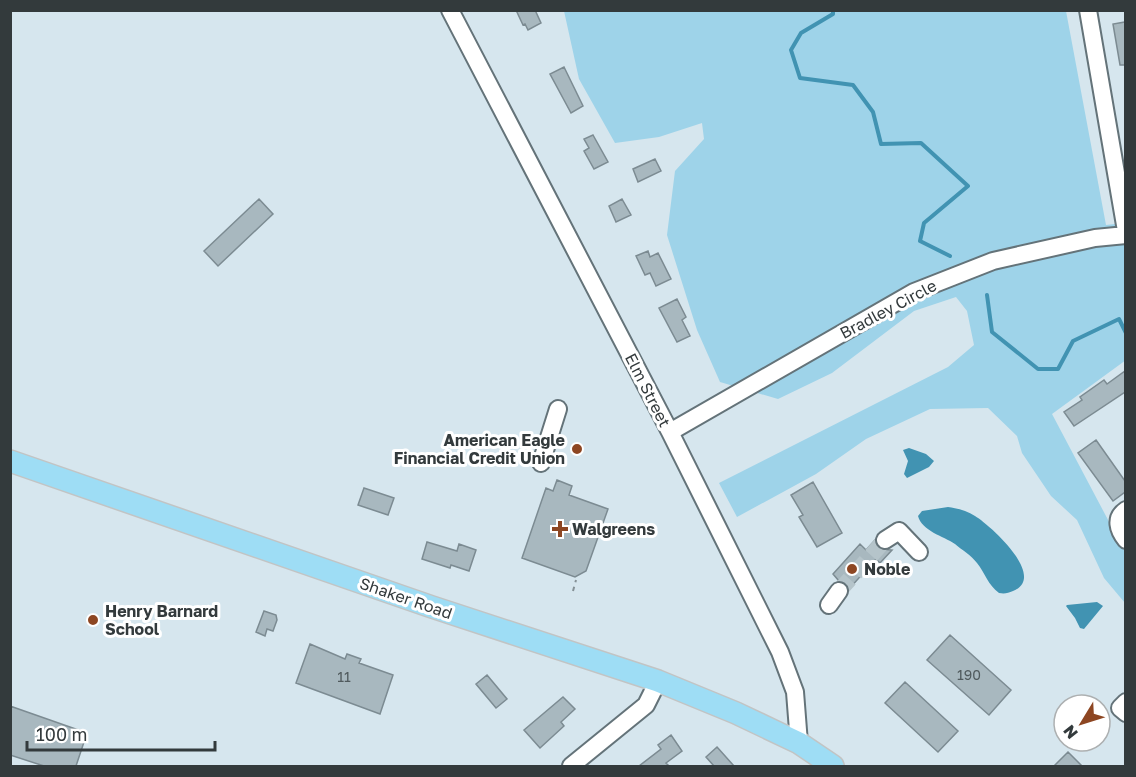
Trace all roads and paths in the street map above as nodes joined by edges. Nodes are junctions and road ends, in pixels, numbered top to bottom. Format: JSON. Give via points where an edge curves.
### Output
{"nodes":[{"id":1,"x":450,"y":10,"type":"edge"},
{"id":2,"x":1088,"y":10,"type":"edge"},
{"id":3,"x":1125,"y":233,"type":"edge"},
{"id":4,"x":558,"y":409,"type":"dead end"},
{"id":5,"x":670,"y":432,"type":"junction"},
{"id":6,"x":10,"y":461,"type":"edge"},
{"id":7,"x":541,"y":462,"type":"dead end"},
{"id":8,"x":1125,"y":510,"type":"edge"},
{"id":9,"x":885,"y":540,"type":"dead end"},
{"id":10,"x":1125,"y":540,"type":"edge"},
{"id":11,"x":919,"y":552,"type":"dead end"},
{"id":12,"x":576,"y":580,"type":"dead end"},
{"id":13,"x":573,"y":591,"type":"dead end"},
{"id":14,"x":658,"y":681,"type":"junction"},
{"id":15,"x":1125,"y":702,"type":"edge"},
{"id":16,"x":1125,"y":713,"type":"edge"},
{"id":17,"x":799,"y":743,"type":"junction"},
{"id":18,"x":571,"y":766,"type":"edge"},
{"id":19,"x":833,"y":766,"type":"edge"}],
"edges":[{"from":1,"to":5,"type":"street","name":"Elm Street"},
{"from":2,"to":3,"type":"street","name":"Bradley Circle"},
{"from":3,"to":5,"type":"street","name":"Bradley Circle","via":[[993,261],[914,292]]},
{"from":4,"to":7,"type":"street"},
{"from":5,"to":17,"type":"street","name":"Elm Street","via":[[780,652],[795,692]]},
{"from":6,"to":14,"type":"main road","name":"Shaker Road"},
{"from":8,"to":10,"type":"street","via":[[1118,527]]},
{"from":9,"to":11,"type":"street","via":[[899,531]]},
{"from":12,"to":13,"type":"path"},
{"from":14,"to":17,"type":"main road","name":"Shaker Road","via":[[736,712]]},
{"from":14,"to":18,"type":"street","via":[[646,705]]},
{"from":15,"to":16,"type":"street","via":[[1120,708]]},
{"from":17,"to":19,"type":"main road"}]}
